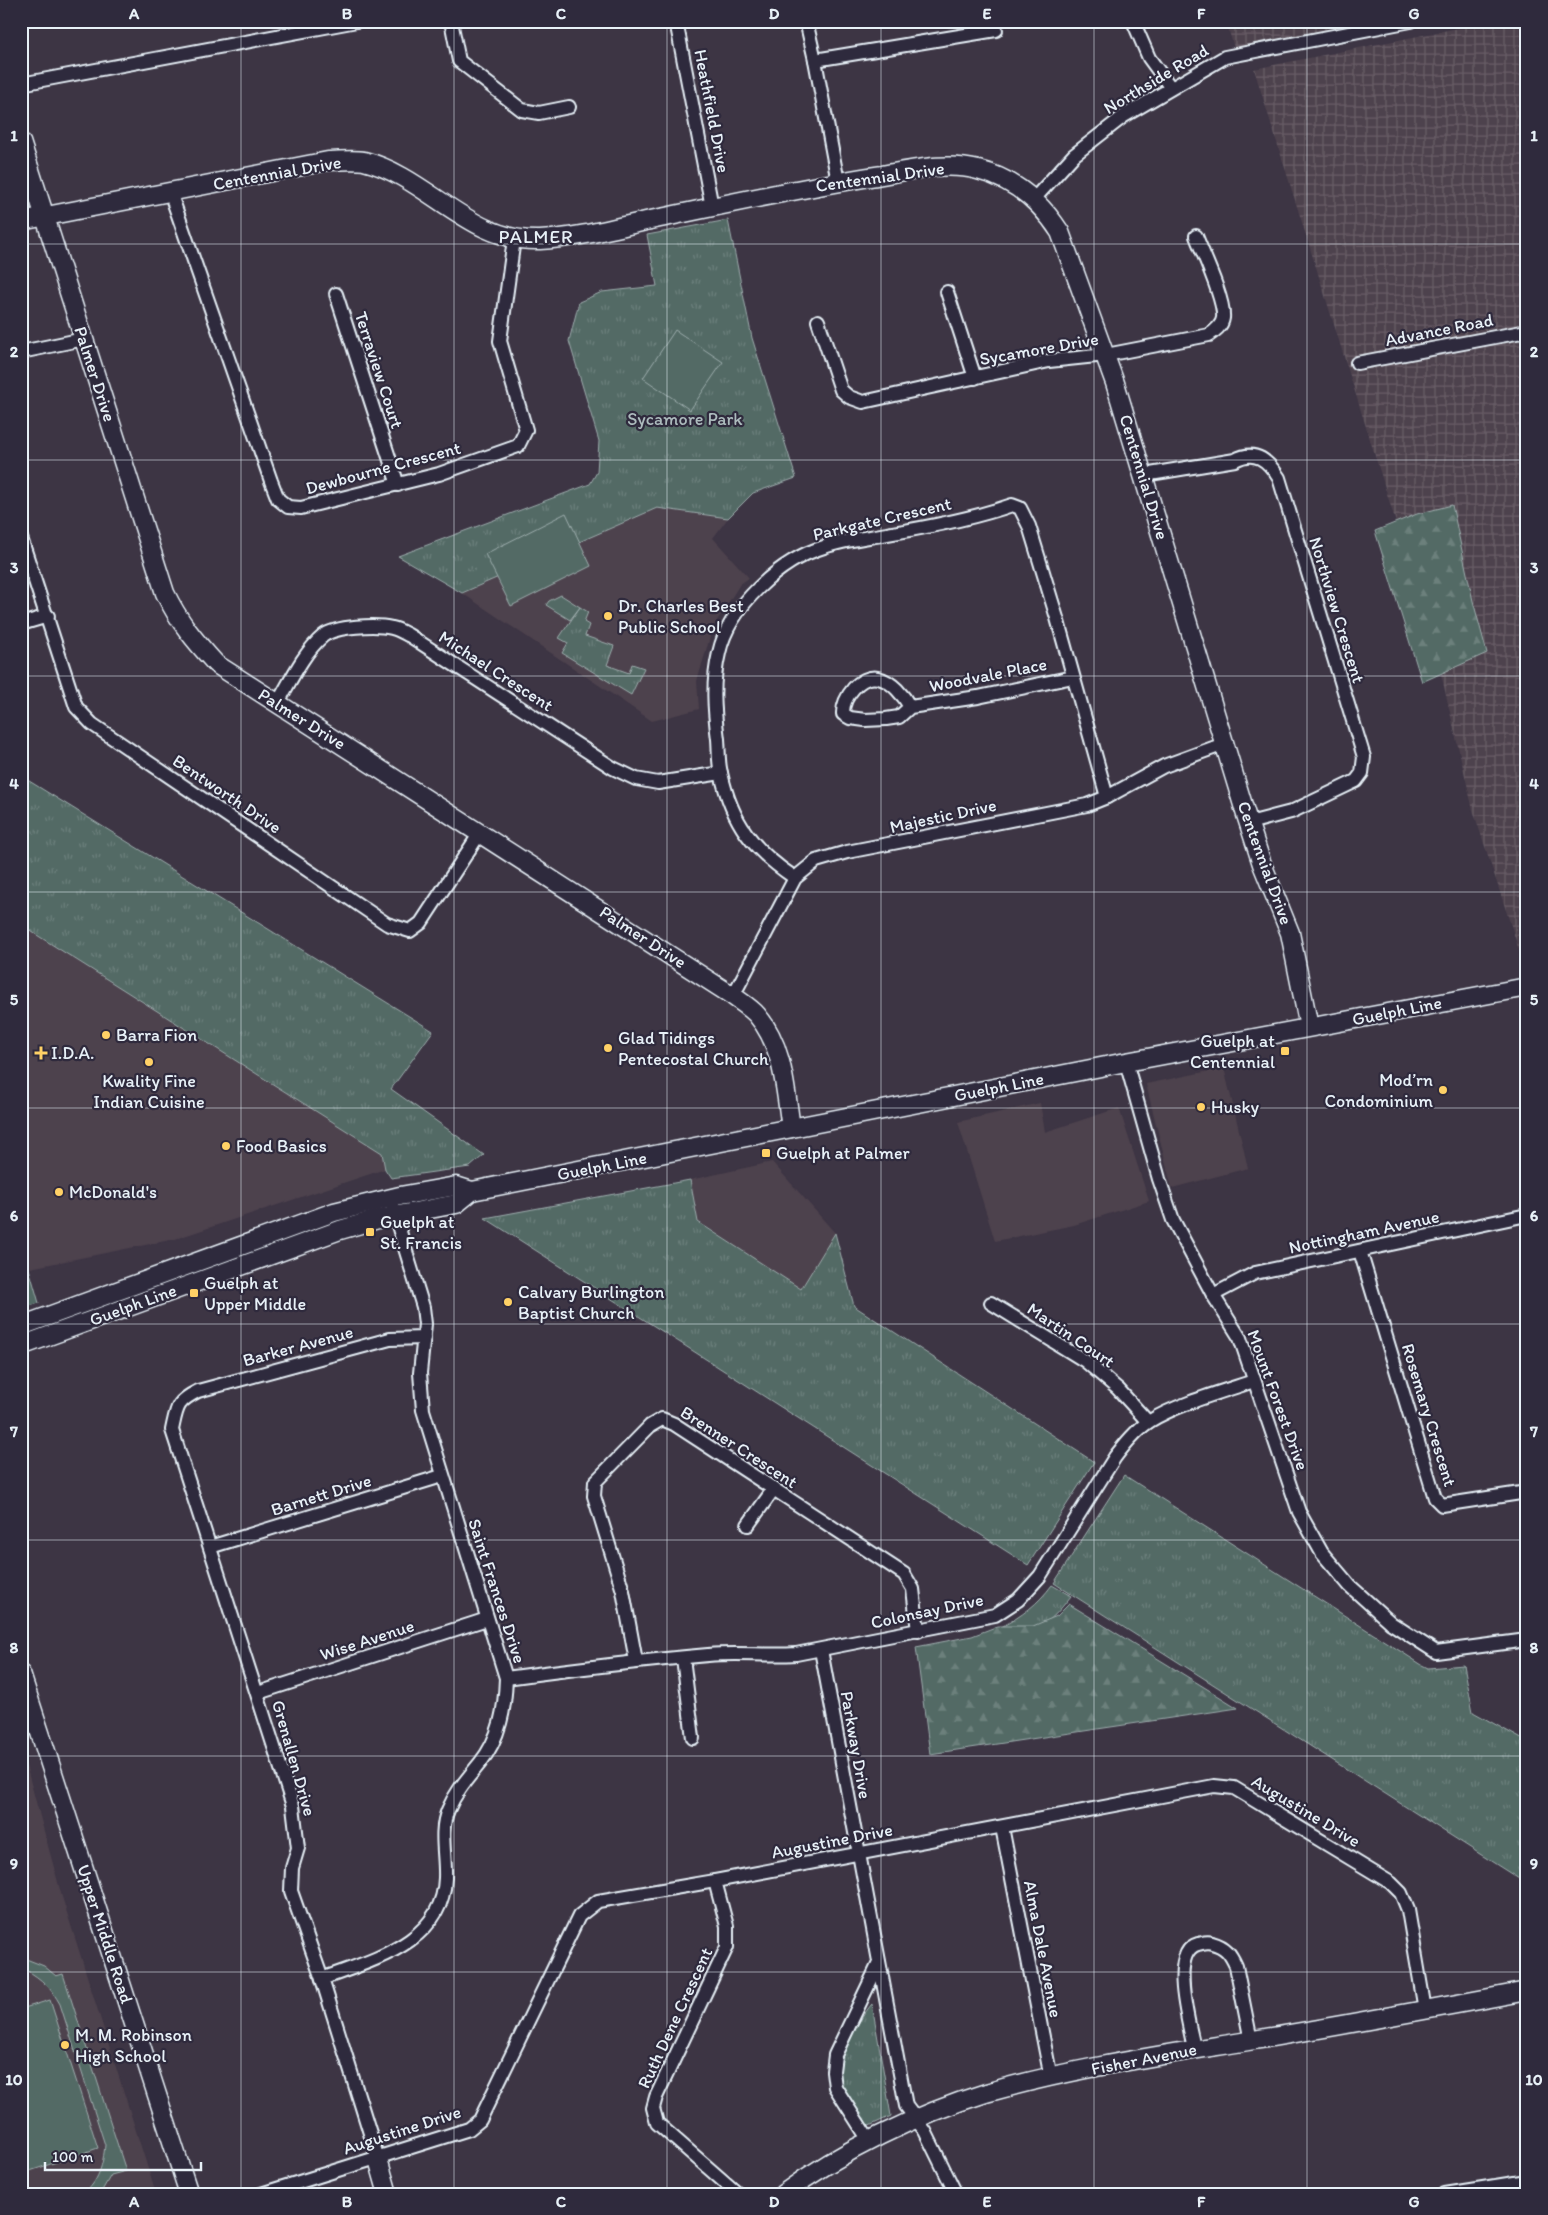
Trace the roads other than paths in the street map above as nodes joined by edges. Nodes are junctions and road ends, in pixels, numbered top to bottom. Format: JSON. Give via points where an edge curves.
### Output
{"nodes":[{"id":1,"x":357,"y":21,"type":"edge"},
{"id":2,"x":451,"y":21,"type":"edge"},
{"id":3,"x":676,"y":21,"type":"edge"},
{"id":4,"x":806,"y":21,"type":"edge"},
{"id":5,"x":1133,"y":21,"type":"edge"},
{"id":6,"x":1411,"y":21,"type":"edge"},
{"id":7,"x":996,"y":30,"type":"dead end"},
{"id":8,"x":816,"y":60,"type":"junction"},
{"id":9,"x":21,"y":84,"type":"edge"},
{"id":10,"x":1171,"y":88,"type":"junction"},
{"id":11,"x":570,"y":107,"type":"dead end"},
{"id":12,"x":21,"y":142,"type":"edge"},
{"id":13,"x":838,"y":182,"type":"junction"},
{"id":14,"x":170,"y":192,"type":"junction"},
{"id":15,"x":1034,"y":199,"type":"junction"},
{"id":16,"x":712,"y":207,"type":"junction"},
{"id":17,"x":44,"y":217,"type":"junction"},
{"id":18,"x":21,"y":221,"type":"edge"},
{"id":19,"x":1196,"y":236,"type":"dead end"},
{"id":20,"x":514,"y":238,"type":"junction"},
{"id":21,"x":947,"y":292,"type":"dead end"},
{"id":22,"x":336,"y":294,"type":"dead end"},
{"id":23,"x":818,"y":321,"type":"dead end"},
{"id":24,"x":1527,"y":331,"type":"edge"},
{"id":25,"x":84,"y":339,"type":"junction"},
{"id":26,"x":21,"y":352,"type":"edge"},
{"id":27,"x":1106,"y":355,"type":"junction"},
{"id":28,"x":1357,"y":363,"type":"dead end"},
{"id":29,"x":975,"y":378,"type":"junction"},
{"id":30,"x":1144,"y":475,"type":"junction"},
{"id":31,"x":398,"y":485,"type":"junction"},
{"id":32,"x":21,"y":538,"type":"edge"},
{"id":33,"x":48,"y":616,"type":"junction"},
{"id":34,"x":21,"y":624,"type":"edge"},
{"id":35,"x":1073,"y":676,"type":"junction"},
{"id":36,"x":277,"y":704,"type":"junction"},
{"id":37,"x":910,"y":708,"type":"junction"},
{"id":38,"x":1224,"y":744,"type":"junction"},
{"id":39,"x":721,"y":773,"type":"junction"},
{"id":40,"x":1108,"y":797,"type":"junction"},
{"id":41,"x":1249,"y":823,"type":"junction"},
{"id":42,"x":480,"y":833,"type":"junction"},
{"id":43,"x":795,"y":878,"type":"junction"},
{"id":44,"x":1527,"y":987,"type":"edge"},
{"id":45,"x":733,"y":996,"type":"junction"},
{"id":46,"x":1309,"y":1027,"type":"junction"},
{"id":47,"x":1126,"y":1062,"type":"junction"},
{"id":48,"x":791,"y":1128,"type":"junction"},
{"id":49,"x":472,"y":1191,"type":"junction"},
{"id":50,"x":391,"y":1198,"type":"junction"},
{"id":51,"x":395,"y":1216,"type":"junction"},
{"id":52,"x":1527,"y":1216,"type":"edge"},
{"id":53,"x":1360,"y":1251,"type":"junction"},
{"id":54,"x":211,"y":1256,"type":"junction"},
{"id":55,"x":191,"y":1284,"type":"junction"},
{"id":56,"x":1214,"y":1295,"type":"junction"},
{"id":57,"x":991,"y":1304,"type":"dead end"},
{"id":58,"x":21,"y":1326,"type":"edge"},
{"id":59,"x":424,"y":1338,"type":"junction"},
{"id":60,"x":21,"y":1346,"type":"edge"},
{"id":61,"x":1254,"y":1381,"type":"junction"},
{"id":62,"x":183,"y":1398,"type":"joint"},
{"id":63,"x":1148,"y":1422,"type":"junction"},
{"id":64,"x":442,"y":1476,"type":"junction"},
{"id":65,"x":773,"y":1490,"type":"junction"},
{"id":66,"x":1527,"y":1492,"type":"edge"},
{"id":67,"x":748,"y":1525,"type":"dead end"},
{"id":68,"x":210,"y":1547,"type":"junction"},
{"id":69,"x":487,"y":1619,"type":"junction"},
{"id":70,"x":918,"y":1631,"type":"junction"},
{"id":71,"x":1527,"y":1640,"type":"edge"},
{"id":72,"x":821,"y":1650,"type":"junction"},
{"id":73,"x":683,"y":1658,"type":"junction"},
{"id":74,"x":636,"y":1661,"type":"junction"},
{"id":75,"x":21,"y":1674,"type":"edge"},
{"id":76,"x":506,"y":1678,"type":"junction"},
{"id":77,"x":258,"y":1693,"type":"junction"},
{"id":78,"x":693,"y":1738,"type":"dead end"},
{"id":79,"x":1002,"y":1827,"type":"junction"},
{"id":80,"x":858,"y":1853,"type":"junction"},
{"id":81,"x":715,"y":1881,"type":"junction"},
{"id":82,"x":879,"y":1963,"type":"junction"},
{"id":83,"x":322,"y":1978,"type":"junction"},
{"id":84,"x":1527,"y":1991,"type":"edge"},
{"id":85,"x":1425,"y":2010,"type":"junction"},
{"id":86,"x":1251,"y":2041,"type":"junction"},
{"id":87,"x":1194,"y":2048,"type":"junction"},
{"id":88,"x":1051,"y":2078,"type":"junction"},
{"id":89,"x":916,"y":2119,"type":"junction"},
{"id":90,"x":870,"y":2142,"type":"junction"},
{"id":91,"x":378,"y":2159,"type":"junction"},
{"id":92,"x":1522,"y":2186,"type":"edge"},
{"id":93,"x":1480,"y":2191,"type":"edge"},
{"id":94,"x":189,"y":2194,"type":"edge"},
{"id":95,"x":262,"y":2194,"type":"edge"},
{"id":96,"x":388,"y":2194,"type":"edge"},
{"id":97,"x":738,"y":2194,"type":"edge"},
{"id":98,"x":783,"y":2194,"type":"edge"},
{"id":99,"x":956,"y":2194,"type":"edge"},
{"id":100,"x":1444,"y":2194,"type":"edge"}],
"edges":[{"from":1,"to":9,"type":"street"},
{"from":2,"to":11,"type":"street","via":[[459,61],[522,110],[540,113]]},
{"from":3,"to":16,"type":"street","name":"Heathfield Drive"},
{"from":4,"to":8,"type":"street"},
{"from":5,"to":10,"type":"street","via":[[1149,58]]},
{"from":6,"to":10,"type":"street","name":"Northside Road","via":[[1225,57]]},
{"from":7,"to":8,"type":"street"},
{"from":8,"to":13,"type":"street"},
{"from":10,"to":15,"type":"street","name":"Northside Road","via":[[1124,116],[1074,155]]},
{"from":12,"to":17,"type":"street","name":"Palmer Drive"},
{"from":13,"to":15,"type":"street","name":"Centennial Drive","via":[[960,166],[1000,176]]},
{"from":13,"to":16,"type":"street","name":"Centennial Drive"},
{"from":14,"to":17,"type":"street","name":"Centennial Drive"},
{"from":14,"to":20,"type":"street","name":"Centennial Drive","via":[[328,161],[362,161],[397,173],[475,225]]},
{"from":14,"to":31,"type":"street","name":"Dewbourne Crescent","via":[[278,499],[288,507],[302,508]]},
{"from":15,"to":27,"type":"street","name":"Centennial Drive","via":[[1049,214],[1067,246]]},
{"from":16,"to":20,"type":"street","name":"Centennial Drive","via":[[593,232],[540,240]]},
{"from":17,"to":18,"type":"street","name":"Centennial Drive"},
{"from":17,"to":25,"type":"street","name":"Palmer Drive"},
{"from":19,"to":27,"type":"street","name":"Sycamore Drive","via":[[1222,304],[1223,319],[1218,329],[1208,335]]},
{"from":20,"to":31,"type":"street","name":"Dewbourne Crescent","via":[[500,341],[523,415],[526,430],[523,438],[518,446]]},
{"from":21,"to":29,"type":"street"},
{"from":22,"to":31,"type":"street","name":"Terraview Court"},
{"from":23,"to":29,"type":"street","name":"Sycamore Drive","via":[[841,390],[849,398],[863,402]]},
{"from":24,"to":28,"type":"street","name":"Advance Road"},
{"from":25,"to":26,"type":"street"},
{"from":25,"to":36,"type":"street","name":"Palmer Drive","via":[[165,593],[177,619],[216,664]]},
{"from":27,"to":29,"type":"street","name":"Sycamore Drive","via":[[1049,362]]},
{"from":27,"to":30,"type":"street","name":"Centennial Drive"},
{"from":30,"to":38,"type":"street","name":"Centennial Drive"},
{"from":30,"to":41,"type":"street","name":"Northview Crescent","via":[[1235,460],[1245,454],[1260,458],[1273,468],[1279,478],[1364,757],[1362,773],[1356,780],[1291,812]]},
{"from":32,"to":33,"type":"street","name":"Bentworth Drive"},
{"from":33,"to":34,"type":"street"},
{"from":33,"to":42,"type":"street","name":"Bentworth Drive","via":[[76,707],[92,724],[388,924],[410,931],[421,923]]},
{"from":35,"to":37,"type":"street","name":"Woodvale Place"},
{"from":35,"to":39,"type":"street","name":"Parkgate Crescent","via":[[1029,526],[1020,508],[1012,505],[925,527],[824,547],[794,560],[775,573],[734,618],[719,651],[713,689]]},
{"from":35,"to":40,"type":"street","name":"Parkgate Crescent"},
{"from":36,"to":39,"type":"street","name":"Michael Crescent","via":[[304,660],[324,636],[350,628],[393,628],[613,768],[636,779],[658,783]]},
{"from":36,"to":42,"type":"street","name":"Palmer Drive"},
{"from":37,"to":37,"type":"street","name":"Woodvale Place","via":[[899,692],[878,678],[867,678],[860,683],[843,705],[844,714],[865,720],[898,717]]},
{"from":38,"to":40,"type":"street","name":"Majestic Drive","via":[[1164,766]]},
{"from":38,"to":41,"type":"street","name":"Centennial Drive"},
{"from":39,"to":43,"type":"street","name":"Parkgate Crescent","via":[[734,813],[757,849]]},
{"from":40,"to":43,"type":"street","name":"Majestic Drive","via":[[1087,804],[847,852],[816,861]]},
{"from":41,"to":46,"type":"street","name":"Centennial Drive","via":[[1290,933]]},
{"from":42,"to":45,"type":"street","name":"Palmer Drive"},
{"from":43,"to":45,"type":"street","name":"Majestic Drive"},
{"from":44,"to":46,"type":"street","name":"Guelph Line"},
{"from":45,"to":48,"type":"street","name":"Palmer Drive","via":[[756,1014],[773,1038],[779,1052]]},
{"from":46,"to":47,"type":"street","name":"Guelph Line"},
{"from":47,"to":48,"type":"street","name":"Guelph Line"},
{"from":47,"to":56,"type":"street","name":"Mount Forest Drive","via":[[1173,1220]]},
{"from":48,"to":49,"type":"street","name":"Guelph Line"},
{"from":49,"to":50,"type":"street","name":"Guelph Line","via":[[456,1186]]},
{"from":49,"to":51,"type":"street","name":"Guelph Line","via":[[456,1204]]},
{"from":50,"to":51,"type":"street","name":"Saint Frances Drive"},
{"from":50,"to":54,"type":"street","name":"Guelph Line","via":[[325,1215]]},
{"from":51,"to":55,"type":"street","name":"Guelph Line","via":[[340,1230]]},
{"from":51,"to":59,"type":"street","name":"Saint Frances Drive","via":[[423,1307]]},
{"from":52,"to":53,"type":"street","name":"Nottingham Avenue"},
{"from":53,"to":56,"type":"street","name":"Nottingham Avenue","via":[[1255,1273]]},
{"from":53,"to":66,"type":"street","name":"Rosemary Crescent","via":[[1435,1498],[1442,1505]]},
{"from":54,"to":55,"type":"street"},
{"from":54,"to":58,"type":"street","name":"Guelph Line"},
{"from":55,"to":60,"type":"street","name":"Guelph Line"},
{"from":56,"to":61,"type":"street","name":"Mount Forest Drive","via":[[1240,1338]]},
{"from":57,"to":63,"type":"street","name":"Martin Court","via":[[1085,1361],[1118,1389]]},
{"from":59,"to":62,"type":"street","name":"Barker Avenue","via":[[390,1339],[198,1391]]},
{"from":59,"to":64,"type":"street","name":"Saint Frances Drive","via":[[420,1394]]},
{"from":61,"to":63,"type":"street","name":"Colonsay Drive"},
{"from":61,"to":71,"type":"street","name":"Mount Forest Drive","via":[[1299,1512],[1322,1553],[1350,1586],[1391,1623],[1436,1652]]},
{"from":62,"to":68,"type":"street","name":"Grenallen Drive","via":[[176,1410],[172,1430]]},
{"from":63,"to":70,"type":"street","name":"Colonsay Drive","via":[[1115,1457],[1040,1576],[1018,1600],[983,1619]]},
{"from":64,"to":68,"type":"street","name":"Barnett Drive"},
{"from":64,"to":69,"type":"street","name":"Saint Frances Drive"},
{"from":65,"to":67,"type":"street"},
{"from":65,"to":70,"type":"street","name":"Brenner Crescent","via":[[904,1574],[913,1589]]},
{"from":65,"to":74,"type":"street","name":"Brenner Crescent","via":[[662,1419],[650,1426],[595,1482],[594,1496],[623,1592]]},
{"from":68,"to":77,"type":"street","name":"Grenallen Drive"},
{"from":69,"to":76,"type":"street","name":"Saint Frances Drive"},
{"from":69,"to":77,"type":"street","name":"Wise Avenue"},
{"from":70,"to":72,"type":"street","name":"Colonsay Drive"},
{"from":72,"to":73,"type":"street","name":"Colonsay Drive","via":[[768,1656]]},
{"from":72,"to":80,"type":"street","name":"Parkway Drive"},
{"from":73,"to":74,"type":"street","name":"Colonsay Drive"},
{"from":73,"to":78,"type":"street"},
{"from":74,"to":76,"type":"street","name":"Colonsay Drive"},
{"from":75,"to":94,"type":"street","name":"Upper Middle Road"},
{"from":76,"to":83,"type":"street","name":"Saint Frances Drive","via":[[505,1706],[497,1736],[481,1762],[458,1788],[447,1812],[443,1837],[445,1890],[436,1912],[409,1942],[392,1953]]},
{"from":77,"to":83,"type":"street","name":"Grenallen Drive","via":[[293,1806],[298,1848],[292,1868],[291,1891]]},
{"from":79,"to":80,"type":"street","name":"Augustine Drive"},
{"from":79,"to":85,"type":"street","name":"Augustine Drive","via":[[1214,1786],[1234,1788],[1391,1883],[1401,1893],[1408,1910]]},
{"from":79,"to":88,"type":"street","name":"Alma Dale Avenue"},
{"from":80,"to":81,"type":"street","name":"Augustine Drive"},
{"from":80,"to":82,"type":"street","name":"Parkway Drive"},
{"from":81,"to":91,"type":"street","name":"Augustine Drive","via":[[598,1901],[579,1916],[480,2120],[469,2129]]},
{"from":81,"to":97,"type":"street","name":"Ruth Dene Crescent","via":[[727,1926],[728,1947],[653,2108],[657,2123]]},
{"from":82,"to":89,"type":"street","name":"Parkway Drive","via":[[906,2106]]},
{"from":82,"to":90,"type":"street","via":[[835,2055],[833,2071],[835,2087]]},
{"from":83,"to":91,"type":"street","name":"Grenallen Drive"},
{"from":84,"to":85,"type":"street","name":"Fisher Avenue"},
{"from":85,"to":86,"type":"street","name":"Fisher Avenue"},
{"from":86,"to":87,"type":"street","name":"Fisher Avenue"},
{"from":86,"to":87,"type":"street","via":[[1231,1954],[1223,1946],[1208,1942],[1194,1945],[1183,1959],[1182,1977]]},
{"from":87,"to":88,"type":"street","name":"Fisher Avenue"},
{"from":88,"to":89,"type":"street","name":"Fisher Avenue","via":[[985,2094]]},
{"from":89,"to":90,"type":"street","name":"Fisher Avenue"},
{"from":89,"to":99,"type":"street","name":"Parkway Drive"},
{"from":90,"to":98,"type":"street","name":"Fisher Avenue"},
{"from":91,"to":95,"type":"street","name":"Augustine Drive"},
{"from":91,"to":96,"type":"street"},
{"from":92,"to":93,"type":"street"},
{"from":93,"to":100,"type":"street"}]}
